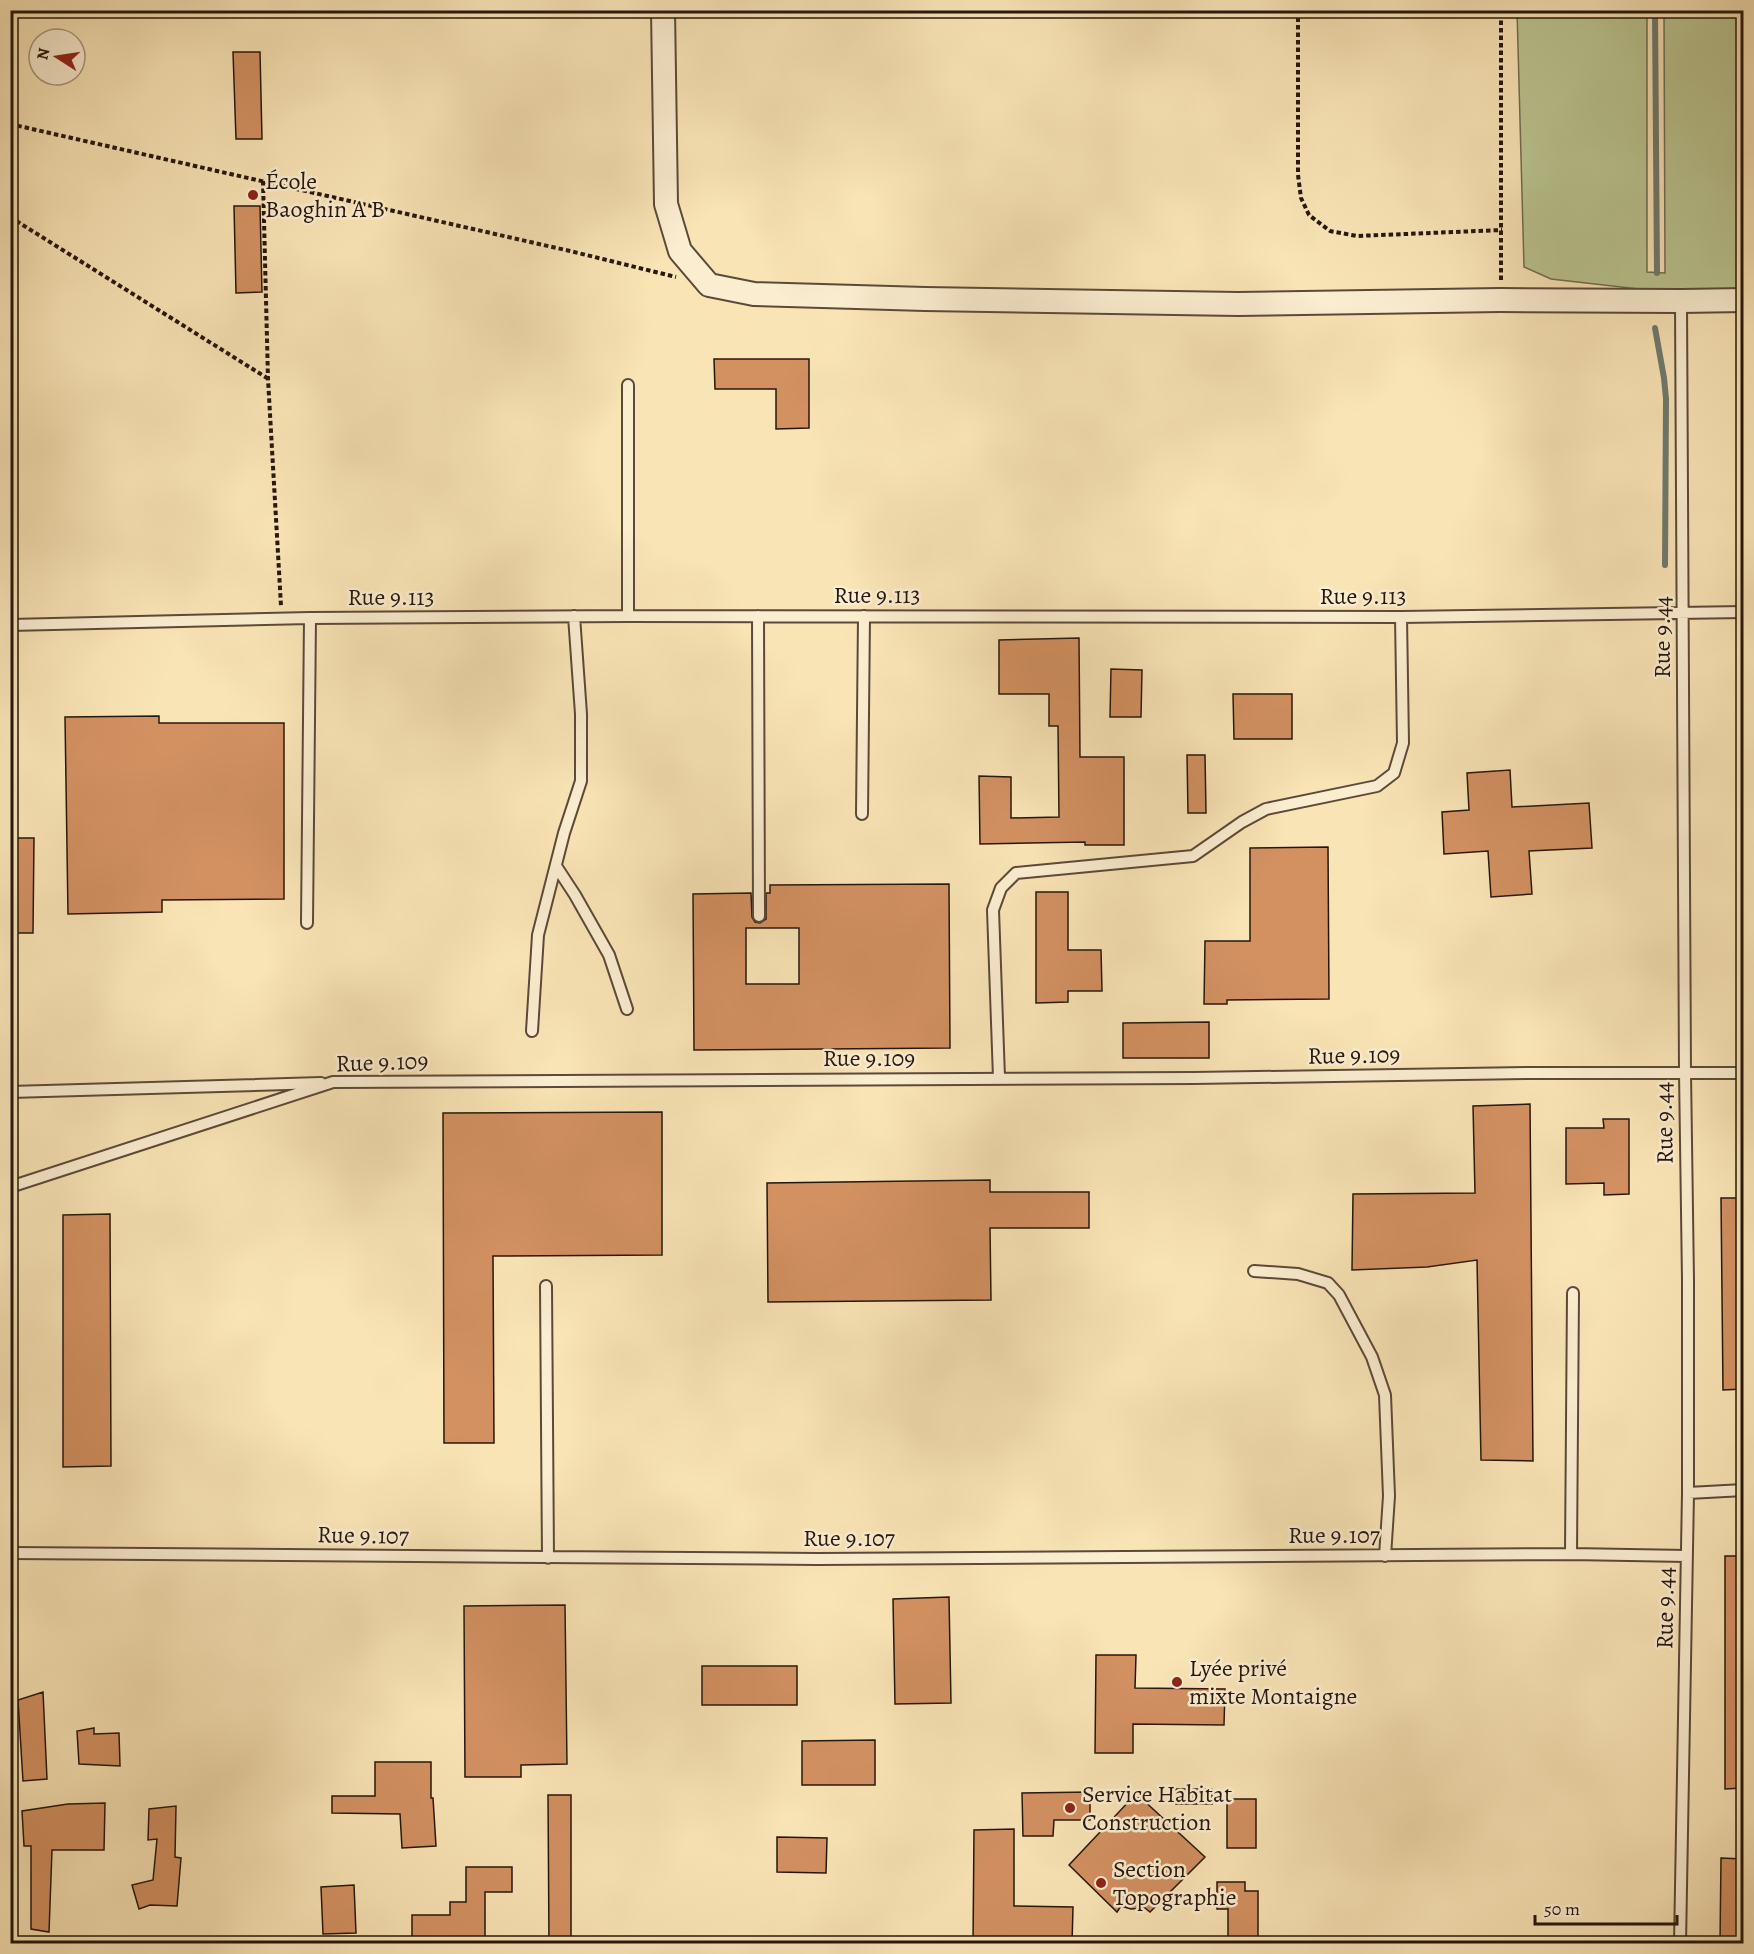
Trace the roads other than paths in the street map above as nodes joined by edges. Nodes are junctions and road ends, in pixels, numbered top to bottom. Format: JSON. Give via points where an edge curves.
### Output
{"nodes":[{"id":1,"x":663,"y":10,"type":"edge"},
{"id":2,"x":1743,"y":300,"type":"edge"},
{"id":3,"x":1681,"y":301,"type":"junction"},
{"id":4,"x":628,"y":385,"type":"dead end"},
{"id":5,"x":1683,"y":612,"type":"junction"},
{"id":6,"x":1743,"y":612,"type":"edge"},
{"id":7,"x":573,"y":616,"type":"junction"},
{"id":8,"x":628,"y":616,"type":"junction"},
{"id":9,"x":758,"y":616,"type":"junction"},
{"id":10,"x":864,"y":616,"type":"junction"},
{"id":11,"x":1401,"y":617,"type":"junction"},
{"id":12,"x":310,"y":618,"type":"junction"},
{"id":13,"x":10,"y":625,"type":"edge"},
{"id":14,"x":862,"y":814,"type":"dead end"},
{"id":15,"x":556,"y":866,"type":"junction"},
{"id":16,"x":759,"y":916,"type":"dead end"},
{"id":17,"x":307,"y":923,"type":"dead end"},
{"id":18,"x":627,"y":1009,"type":"dead end"},
{"id":19,"x":532,"y":1031,"type":"dead end"},
{"id":20,"x":1685,"y":1072,"type":"junction"},
{"id":21,"x":1743,"y":1073,"type":"edge"},
{"id":22,"x":999,"y":1078,"type":"junction"},
{"id":23,"x":333,"y":1083,"type":"junction"},
{"id":24,"x":10,"y":1092,"type":"edge"},
{"id":25,"x":10,"y":1187,"type":"edge"},
{"id":26,"x":1254,"y":1271,"type":"dead end"},
{"id":27,"x":546,"y":1286,"type":"dead end"},
{"id":28,"x":1573,"y":1293,"type":"dead end"},
{"id":29,"x":1743,"y":1490,"type":"edge"},
{"id":30,"x":1688,"y":1493,"type":"junction"},
{"id":31,"x":10,"y":1553,"type":"edge"},
{"id":32,"x":1571,"y":1554,"type":"junction"},
{"id":33,"x":1385,"y":1556,"type":"junction"},
{"id":34,"x":1687,"y":1556,"type":"junction"},
{"id":35,"x":548,"y":1558,"type":"junction"},
{"id":36,"x":1680,"y":1944,"type":"edge"}],
"edges":[{"from":1,"to":3,"type":"street","via":[[666,204],[680,251],[708,285],[754,294],[948,300],[1238,304]]},
{"from":2,"to":3,"type":"street"},
{"from":3,"to":5,"type":"lane","name":"Rue 9.44"},
{"from":4,"to":8,"type":"lane"},
{"from":5,"to":6,"type":"lane","name":"Rue 9.113"},
{"from":5,"to":11,"type":"lane","name":"Rue 9.113"},
{"from":5,"to":20,"type":"lane","name":"Rue 9.44"},
{"from":7,"to":8,"type":"lane","name":"Rue 9.113"},
{"from":7,"to":12,"type":"lane","name":"Rue 9.113"},
{"from":7,"to":15,"type":"lane","via":[[581,714],[581,781]]},
{"from":8,"to":9,"type":"lane","name":"Rue 9.113"},
{"from":9,"to":10,"type":"lane","name":"Rue 9.113"},
{"from":9,"to":16,"type":"lane"},
{"from":10,"to":11,"type":"lane","name":"Rue 9.113"},
{"from":10,"to":14,"type":"lane"},
{"from":11,"to":22,"type":"lane","via":[[1403,742],[1394,772],[1377,786],[1266,809],[1193,856],[1016,873],[1001,888],[993,910]]},
{"from":12,"to":13,"type":"lane","name":"Rue 9.113"},
{"from":12,"to":17,"type":"lane"},
{"from":15,"to":18,"type":"lane","via":[[609,955]]},
{"from":15,"to":19,"type":"lane","via":[[538,935]]},
{"from":20,"to":21,"type":"lane","name":"Rue 9.109"},
{"from":20,"to":22,"type":"lane","name":"Rue 9.109"},
{"from":20,"to":30,"type":"lane","name":"Rue 9.44"},
{"from":22,"to":23,"type":"lane","name":"Rue 9.109"},
{"from":23,"to":24,"type":"lane"},
{"from":23,"to":25,"type":"lane","name":"Rue 9.109"},
{"from":26,"to":33,"type":"lane","via":[[1298,1274],[1328,1283],[1339,1295],[1372,1357],[1384,1395],[1389,1496]]},
{"from":27,"to":35,"type":"lane"},
{"from":28,"to":32,"type":"lane"},
{"from":29,"to":30,"type":"lane"},
{"from":30,"to":34,"type":"lane","name":"Rue 9.44"},
{"from":31,"to":35,"type":"lane","name":"Rue 9.107"},
{"from":32,"to":33,"type":"lane","name":"Rue 9.107"},
{"from":32,"to":34,"type":"lane","name":"Rue 9.107"},
{"from":33,"to":35,"type":"lane","name":"Rue 9.107"},
{"from":34,"to":36,"type":"lane","name":"Rue 9.44"}]}
